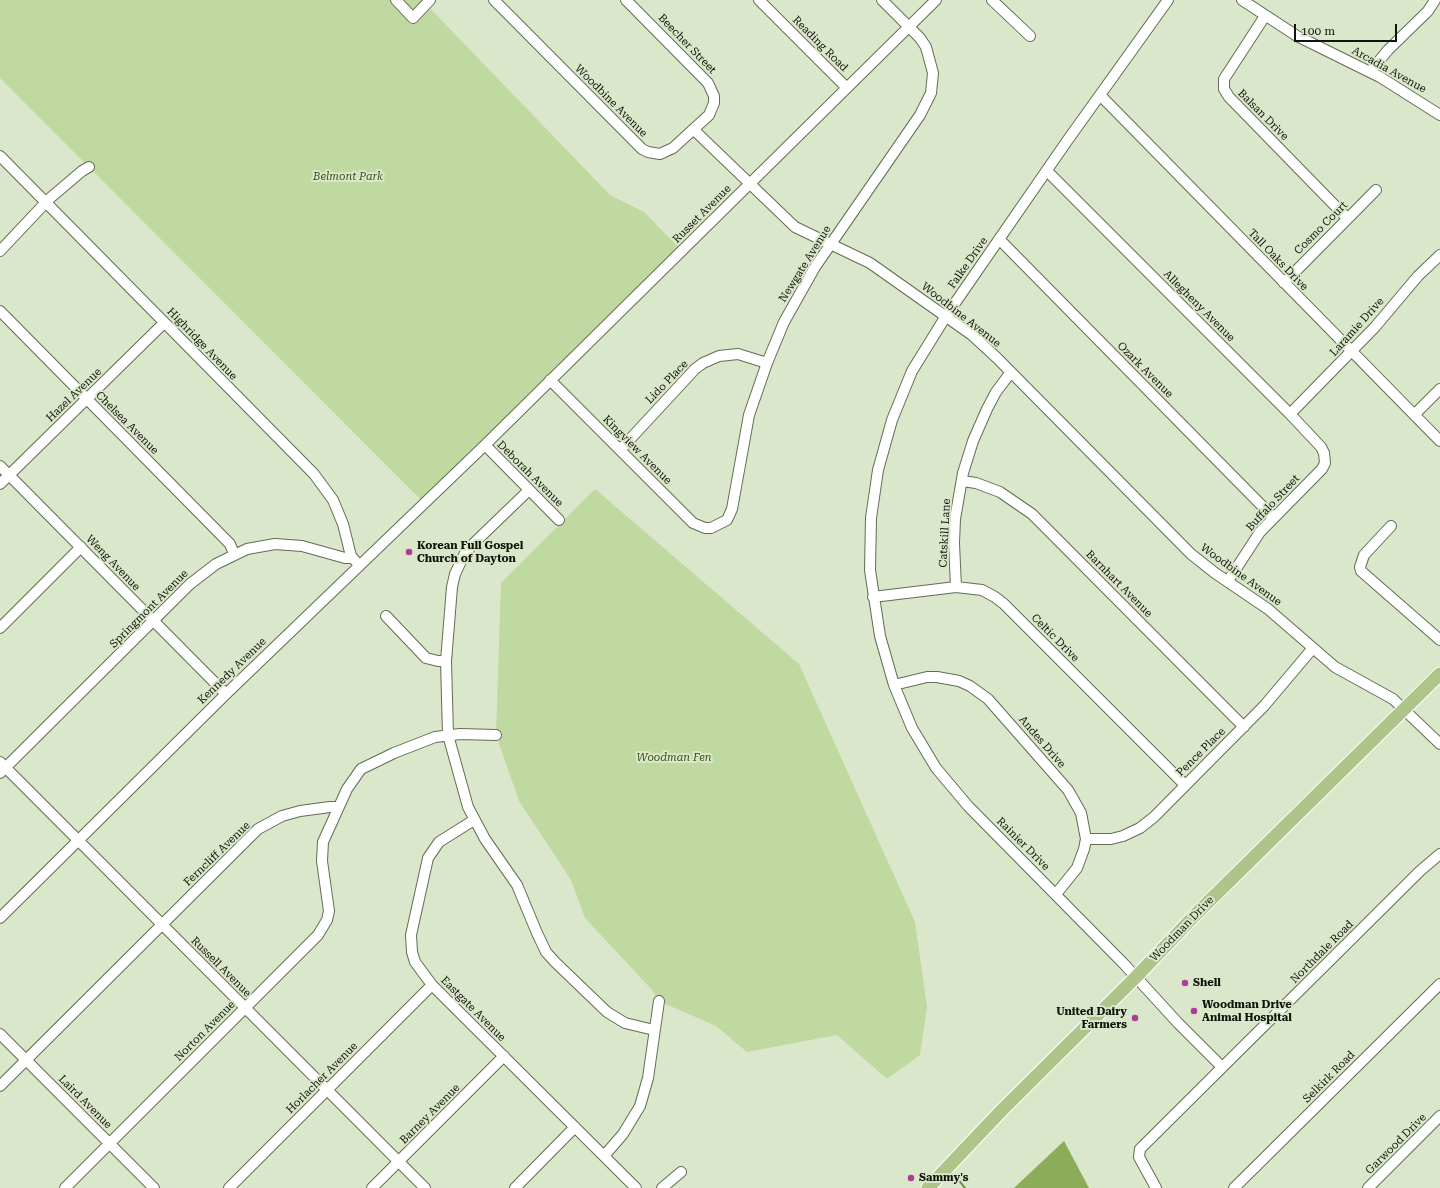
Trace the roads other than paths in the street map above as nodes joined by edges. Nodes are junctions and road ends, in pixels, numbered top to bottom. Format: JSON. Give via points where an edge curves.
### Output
{"nodes":[{"id":1,"x":396,"y":0,"type":"edge"},
{"id":2,"x":430,"y":0,"type":"edge"},
{"id":3,"x":494,"y":0,"type":"edge"},
{"id":4,"x":626,"y":0,"type":"edge"},
{"id":5,"x":759,"y":0,"type":"edge"},
{"id":6,"x":882,"y":0,"type":"edge"},
{"id":7,"x":936,"y":0,"type":"edge"},
{"id":8,"x":992,"y":0,"type":"edge"},
{"id":9,"x":1168,"y":0,"type":"edge"},
{"id":10,"x":1242,"y":0,"type":"edge"},
{"id":11,"x":1435,"y":0,"type":"edge"},
{"id":12,"x":1265,"y":16,"type":"junction"},
{"id":13,"x":909,"y":27,"type":"junction"},
{"id":14,"x":1030,"y":36,"type":"dead end"},
{"id":15,"x":1370,"y":72,"type":"junction"},
{"id":16,"x":847,"y":88,"type":"junction"},
{"id":17,"x":1100,"y":95,"type":"junction"},
{"id":18,"x":1440,"y":115,"type":"edge"},
{"id":19,"x":694,"y":130,"type":"junction"},
{"id":20,"x":0,"y":156,"type":"edge"},
{"id":21,"x":89,"y":167,"type":"dead end"},
{"id":22,"x":1047,"y":171,"type":"junction"},
{"id":23,"x":749,"y":184,"type":"junction"},
{"id":24,"x":1376,"y":190,"type":"dead end"},
{"id":25,"x":46,"y":203,"type":"junction"},
{"id":26,"x":1348,"y":218,"type":"junction"},
{"id":27,"x":999,"y":239,"type":"junction"},
{"id":28,"x":830,"y":244,"type":"junction"},
{"id":29,"x":0,"y":251,"type":"edge"},
{"id":30,"x":1440,"y":255,"type":"edge"},
{"id":31,"x":1284,"y":283,"type":"junction"},
{"id":32,"x":0,"y":311,"type":"edge"},
{"id":33,"x":946,"y":316,"type":"junction"},
{"id":34,"x":164,"y":323,"type":"junction"},
{"id":35,"x":1352,"y":352,"type":"junction"},
{"id":36,"x":767,"y":363,"type":"junction"},
{"id":37,"x":1011,"y":372,"type":"junction"},
{"id":38,"x":550,"y":380,"type":"junction"},
{"id":39,"x":1440,"y":388,"type":"edge"},
{"id":40,"x":87,"y":399,"type":"junction"},
{"id":41,"x":1290,"y":414,"type":"junction"},
{"id":42,"x":1414,"y":414,"type":"junction"},
{"id":43,"x":1440,"y":441,"type":"edge"},
{"id":44,"x":484,"y":445,"type":"junction"},
{"id":45,"x":620,"y":450,"type":"junction"},
{"id":46,"x":1325,"y":463,"type":"joint"},
{"id":47,"x":0,"y":466,"type":"edge"},
{"id":48,"x":9,"y":475,"type":"junction"},
{"id":49,"x":962,"y":481,"type":"junction"},
{"id":50,"x":0,"y":484,"type":"edge"},
{"id":51,"x":529,"y":490,"type":"junction"},
{"id":52,"x":1273,"y":517,"type":"junction"},
{"id":53,"x":559,"y":520,"type":"dead end"},
{"id":54,"x":1391,"y":526,"type":"dead end"},
{"id":55,"x":711,"y":528,"type":"joint"},
{"id":56,"x":81,"y":547,"type":"junction"},
{"id":57,"x":234,"y":554,"type":"junction"},
{"id":58,"x":355,"y":562,"type":"junction"},
{"id":59,"x":1228,"y":581,"type":"junction"},
{"id":60,"x":956,"y":587,"type":"junction"},
{"id":61,"x":873,"y":597,"type":"junction"},
{"id":62,"x":386,"y":616,"type":"dead end"},
{"id":63,"x":153,"y":620,"type":"junction"},
{"id":64,"x":0,"y":628,"type":"edge"},
{"id":65,"x":1440,"y":640,"type":"edge"},
{"id":66,"x":1314,"y":648,"type":"junction"},
{"id":67,"x":446,"y":661,"type":"junction"},
{"id":68,"x":1440,"y":674,"type":"edge"},
{"id":69,"x":894,"y":685,"type":"junction"},
{"id":70,"x":226,"y":694,"type":"junction"},
{"id":71,"x":1404,"y":709,"type":"junction"},
{"id":72,"x":1244,"y":727,"type":"junction"},
{"id":73,"x":448,"y":735,"type":"junction"},
{"id":74,"x":496,"y":735,"type":"dead end"},
{"id":75,"x":1440,"y":744,"type":"edge"},
{"id":76,"x":2,"y":768,"type":"edge"},
{"id":77,"x":1185,"y":785,"type":"junction"},
{"id":78,"x":338,"y":807,"type":"junction"},
{"id":79,"x":474,"y":820,"type":"junction"},
{"id":80,"x":1086,"y":839,"type":"junction"},
{"id":81,"x":78,"y":840,"type":"junction"},
{"id":82,"x":1440,"y":854,"type":"edge"},
{"id":83,"x":1056,"y":894,"type":"junction"},
{"id":84,"x":0,"y":918,"type":"edge"},
{"id":85,"x":162,"y":925,"type":"junction"},
{"id":86,"x":1136,"y":977,"type":"junction"},
{"id":87,"x":1440,"y":984,"type":"edge"},
{"id":88,"x":432,"y":985,"type":"junction"},
{"id":89,"x":659,"y":1001,"type":"dead end"},
{"id":90,"x":245,"y":1008,"type":"junction"},
{"id":91,"x":654,"y":1030,"type":"junction"},
{"id":92,"x":0,"y":1034,"type":"edge"},
{"id":93,"x":504,"y":1056,"type":"junction"},
{"id":94,"x":26,"y":1060,"type":"junction"},
{"id":95,"x":1222,"y":1067,"type":"junction"},
{"id":96,"x":0,"y":1086,"type":"edge"},
{"id":97,"x":327,"y":1091,"type":"junction"},
{"id":98,"x":1440,"y":1116,"type":"edge"},
{"id":99,"x":575,"y":1127,"type":"junction"},
{"id":100,"x":110,"y":1144,"type":"junction"},
{"id":101,"x":604,"y":1156,"type":"junction"},
{"id":102,"x":398,"y":1162,"type":"junction"},
{"id":103,"x":681,"y":1172,"type":"dead end"},
{"id":104,"x":65,"y":1188,"type":"edge"},
{"id":105,"x":154,"y":1188,"type":"edge"},
{"id":106,"x":229,"y":1188,"type":"edge"},
{"id":107,"x":372,"y":1188,"type":"edge"},
{"id":108,"x":425,"y":1188,"type":"edge"},
{"id":109,"x":514,"y":1188,"type":"edge"},
{"id":110,"x":636,"y":1188,"type":"edge"},
{"id":111,"x":662,"y":1188,"type":"edge"},
{"id":112,"x":928,"y":1188,"type":"edge"},
{"id":113,"x":1156,"y":1188,"type":"edge"},
{"id":114,"x":1234,"y":1188,"type":"edge"},
{"id":115,"x":1368,"y":1188,"type":"edge"}],
"edges":[{"from":1,"to":2,"type":"street","via":[[413,18]]},
{"from":3,"to":19,"type":"street","name":"Woodbine Avenue","via":[[642,149],[653,154],[668,152]]},
{"from":4,"to":19,"type":"street","name":"Beecher Street","via":[[712,89],[712,110]]},
{"from":5,"to":16,"type":"street","name":"Reading Road"},
{"from":6,"to":13,"type":"street","name":"Newgate Avenue"},
{"from":7,"to":13,"type":"street","name":"Russet Avenue"},
{"from":8,"to":14,"type":"street"},
{"from":9,"to":17,"type":"street","name":"Falke Drive"},
{"from":10,"to":12,"type":"street","name":"Arcadia Avenue"},
{"from":11,"to":15,"type":"street","via":[[1428,11],[1388,50]]},
{"from":12,"to":15,"type":"street","name":"Arcadia Avenue","via":[[1319,48]]},
{"from":12,"to":26,"type":"street","name":"Balsan Drive","via":[[1224,79],[1224,90]]},
{"from":13,"to":16,"type":"street","name":"Russet Avenue"},
{"from":13,"to":28,"type":"street","name":"Newgate Avenue","via":[[920,38],[930,55],[933,73],[931,93],[920,115]]},
{"from":15,"to":18,"type":"street","name":"Arcadia Avenue"},
{"from":16,"to":23,"type":"street","name":"Russet Avenue"},
{"from":17,"to":22,"type":"street","name":"Falke Drive"},
{"from":17,"to":31,"type":"street","name":"Tall Oaks Drive"},
{"from":19,"to":23,"type":"street","name":"Woodbine Avenue"},
{"from":20,"to":25,"type":"street","name":"Highridge Avenue"},
{"from":21,"to":25,"type":"street"},
{"from":22,"to":27,"type":"street","name":"Falke Drive"},
{"from":22,"to":41,"type":"street","name":"Allegheny Avenue"},
{"from":23,"to":28,"type":"street","name":"Woodbine Avenue","via":[[795,228]]},
{"from":23,"to":38,"type":"street","name":"Russet Avenue"},
{"from":24,"to":26,"type":"street","name":"Cosmo Court"},
{"from":25,"to":29,"type":"street"},
{"from":25,"to":34,"type":"street","name":"Highridge Avenue"},
{"from":26,"to":31,"type":"street","name":"Cosmo Court"},
{"from":27,"to":33,"type":"street","name":"Falke Drive"},
{"from":27,"to":52,"type":"street","name":"Ozark Avenue"},
{"from":28,"to":33,"type":"street","name":"Woodbine Avenue","via":[[870,263]]},
{"from":28,"to":36,"type":"street","name":"Newgate Avenue","via":[[798,295]]},
{"from":30,"to":35,"type":"street","name":"Laramie Drive","via":[[1418,276]]},
{"from":31,"to":35,"type":"street","name":"Tall Oaks Drive"},
{"from":32,"to":40,"type":"street","name":"Chelsea Avenue"},
{"from":33,"to":37,"type":"street","name":"Woodbine Avenue","via":[[972,335]]},
{"from":33,"to":61,"type":"street","name":"Falke Drive","via":[[912,371],[884,444],[871,518],[870,564]]},
{"from":34,"to":40,"type":"street","name":"Hazel Avenue"},
{"from":34,"to":58,"type":"street","name":"Highridge Avenue","via":[[323,484],[339,514]]},
{"from":35,"to":41,"type":"street","name":"Laramie Drive"},
{"from":35,"to":42,"type":"street","name":"Tall Oaks Drive"},
{"from":36,"to":45,"type":"street","name":"Lido Place","via":[[738,354],[719,356],[703,363]]},
{"from":36,"to":55,"type":"street","name":"Newgate Avenue","via":[[749,415],[732,509],[727,520]]},
{"from":37,"to":49,"type":"street","name":"Catskill Lane","via":[[996,392],[973,440]]},
{"from":37,"to":59,"type":"street","name":"Woodbine Avenue","via":[[1191,554]]},
{"from":38,"to":44,"type":"street","name":"Russet Avenue"},
{"from":38,"to":45,"type":"street","name":"Kingview Avenue"},
{"from":39,"to":42,"type":"street"},
{"from":40,"to":48,"type":"street","name":"Hazel Avenue"},
{"from":40,"to":57,"type":"street","name":"Chelsea Avenue","via":[[230,544]]},
{"from":41,"to":46,"type":"street","name":"Allegheny Avenue","via":[[1321,447]]},
{"from":42,"to":43,"type":"street","name":"Tall Oaks Drive"},
{"from":44,"to":51,"type":"street","name":"Deborah Avenue"},
{"from":44,"to":58,"type":"street","name":"Kennedy Avenue"},
{"from":45,"to":55,"type":"street","name":"Kingview Avenue","via":[[693,523]]},
{"from":46,"to":52,"type":"street","name":"Buffalo Street","via":[[1322,469]]},
{"from":47,"to":48,"type":"street","name":"Weng Avenue"},
{"from":48,"to":50,"type":"street","name":"Hazel Avenue"},
{"from":48,"to":56,"type":"street","name":"Weng Avenue"},
{"from":49,"to":60,"type":"street","name":"Catskill Lane","via":[[955,519]]},
{"from":49,"to":72,"type":"street","name":"Barnhart Avenue","via":[[1000,492],[1032,514]]},
{"from":51,"to":53,"type":"street","name":"Deborah Avenue"},
{"from":51,"to":67,"type":"street","via":[[473,544],[459,564],[452,586]]},
{"from":52,"to":59,"type":"street","name":"Buffalo Street","via":[[1248,548]]},
{"from":54,"to":65,"type":"street","via":[[1364,555],[1361,571]]},
{"from":56,"to":63,"type":"street","name":"Weng Avenue"},
{"from":56,"to":64,"type":"street"},
{"from":57,"to":58,"type":"street","name":"Springmont Avenue","via":[[262,545],[289,544]]},
{"from":57,"to":63,"type":"street","name":"Springmont Avenue","via":[[203,573]]},
{"from":58,"to":70,"type":"street","name":"Kennedy Avenue"},
{"from":59,"to":66,"type":"street","name":"Woodbine Avenue","via":[[1268,609]]},
{"from":60,"to":61,"type":"street","name":"Celtic Drive"},
{"from":60,"to":77,"type":"street","name":"Celtic Drive","via":[[982,590],[1004,604]]},
{"from":61,"to":69,"type":"street","name":"Rainier Drive","via":[[880,636]]},
{"from":62,"to":67,"type":"street","via":[[426,658],[438,662]]},
{"from":63,"to":70,"type":"street","name":"Weng Avenue"},
{"from":63,"to":76,"type":"street","name":"Springmont Avenue"},
{"from":66,"to":71,"type":"street","name":"Woodbine Avenue","via":[[1347,675],[1376,688]]},
{"from":66,"to":72,"type":"street","name":"Pence Place"},
{"from":67,"to":73,"type":"street"},
{"from":68,"to":71,"type":"main road","name":"Woodman Drive"},
{"from":69,"to":80,"type":"street","name":"Andes Drive","via":[[926,677],[937,677],[959,681],[980,692],[1068,790],[1081,813]]},
{"from":69,"to":83,"type":"street","name":"Rainier Drive","via":[[912,728],[949,785]]},
{"from":70,"to":81,"type":"street","name":"Kennedy Avenue"},
{"from":71,"to":75,"type":"street","name":"Woodbine Avenue"},
{"from":71,"to":86,"type":"main road","name":"Woodman Drive","via":[[1202,908]]},
{"from":72,"to":77,"type":"street","name":"Pence Place"},
{"from":73,"to":74,"type":"street"},
{"from":73,"to":78,"type":"street","via":[[424,741],[367,764],[356,774]]},
{"from":73,"to":79,"type":"street","via":[[462,789]]},
{"from":76,"to":81,"type":"street","name":"Russell Avenue"},
{"from":77,"to":80,"type":"street","name":"Pence Place","via":[[1154,817],[1136,831],[1111,839]]},
{"from":78,"to":85,"type":"street","name":"Ferncliff Avenue","via":[[300,811],[282,816],[258,829]]},
{"from":78,"to":90,"type":"street","name":"Norton Avenue","via":[[321,851],[329,911],[324,927]]},
{"from":79,"to":88,"type":"street","name":"Eastgate Avenue","via":[[439,842],[424,868],[411,947],[415,962]]},
{"from":79,"to":91,"type":"street","via":[[517,885],[541,943],[555,962],[611,1015]]},
{"from":80,"to":83,"type":"street","name":"Andes Drive","via":[[1077,868]]},
{"from":81,"to":84,"type":"street","name":"Kennedy Avenue"},
{"from":81,"to":85,"type":"street","name":"Russell Avenue"},
{"from":82,"to":95,"type":"street","name":"Northdale Road"},
{"from":83,"to":86,"type":"street","name":"Rainier Drive"},
{"from":85,"to":90,"type":"street","name":"Russell Avenue"},
{"from":85,"to":94,"type":"street","name":"Ferncliff Avenue"},
{"from":86,"to":95,"type":"street","name":"Rainier Drive"},
{"from":86,"to":112,"type":"main road","name":"Woodman Drive","via":[[1002,1110]]},
{"from":87,"to":114,"type":"street","name":"Selkirk Road"},
{"from":88,"to":93,"type":"street","name":"Eastgate Avenue"},
{"from":88,"to":97,"type":"street","name":"Horlacher Avenue"},
{"from":89,"to":91,"type":"street"},
{"from":90,"to":97,"type":"street","name":"Russell Avenue"},
{"from":90,"to":100,"type":"street","name":"Norton Avenue"},
{"from":91,"to":101,"type":"street","via":[[648,1078],[640,1106],[623,1134]]},
{"from":92,"to":94,"type":"street","name":"Laird Avenue"},
{"from":93,"to":99,"type":"street","name":"Eastgate Avenue"},
{"from":93,"to":102,"type":"street","name":"Barney Avenue"},
{"from":94,"to":96,"type":"street","name":"Ferncliff Avenue"},
{"from":94,"to":100,"type":"street","name":"Laird Avenue"},
{"from":95,"to":113,"type":"street","name":"Northdale Road","via":[[1140,1149],[1139,1153]]},
{"from":97,"to":102,"type":"street","name":"Russell Avenue"},
{"from":97,"to":106,"type":"street","name":"Horlacher Avenue"},
{"from":98,"to":115,"type":"street","name":"Garwood Drive"},
{"from":99,"to":101,"type":"street","name":"Eastgate Avenue"},
{"from":99,"to":109,"type":"street"},
{"from":100,"to":104,"type":"street","name":"Norton Avenue"},
{"from":100,"to":105,"type":"street","name":"Laird Avenue"},
{"from":101,"to":110,"type":"street","name":"Eastgate Avenue"},
{"from":102,"to":107,"type":"street","name":"Barney Avenue"},
{"from":102,"to":108,"type":"street","name":"Russell Avenue"},
{"from":103,"to":111,"type":"street"}]}
